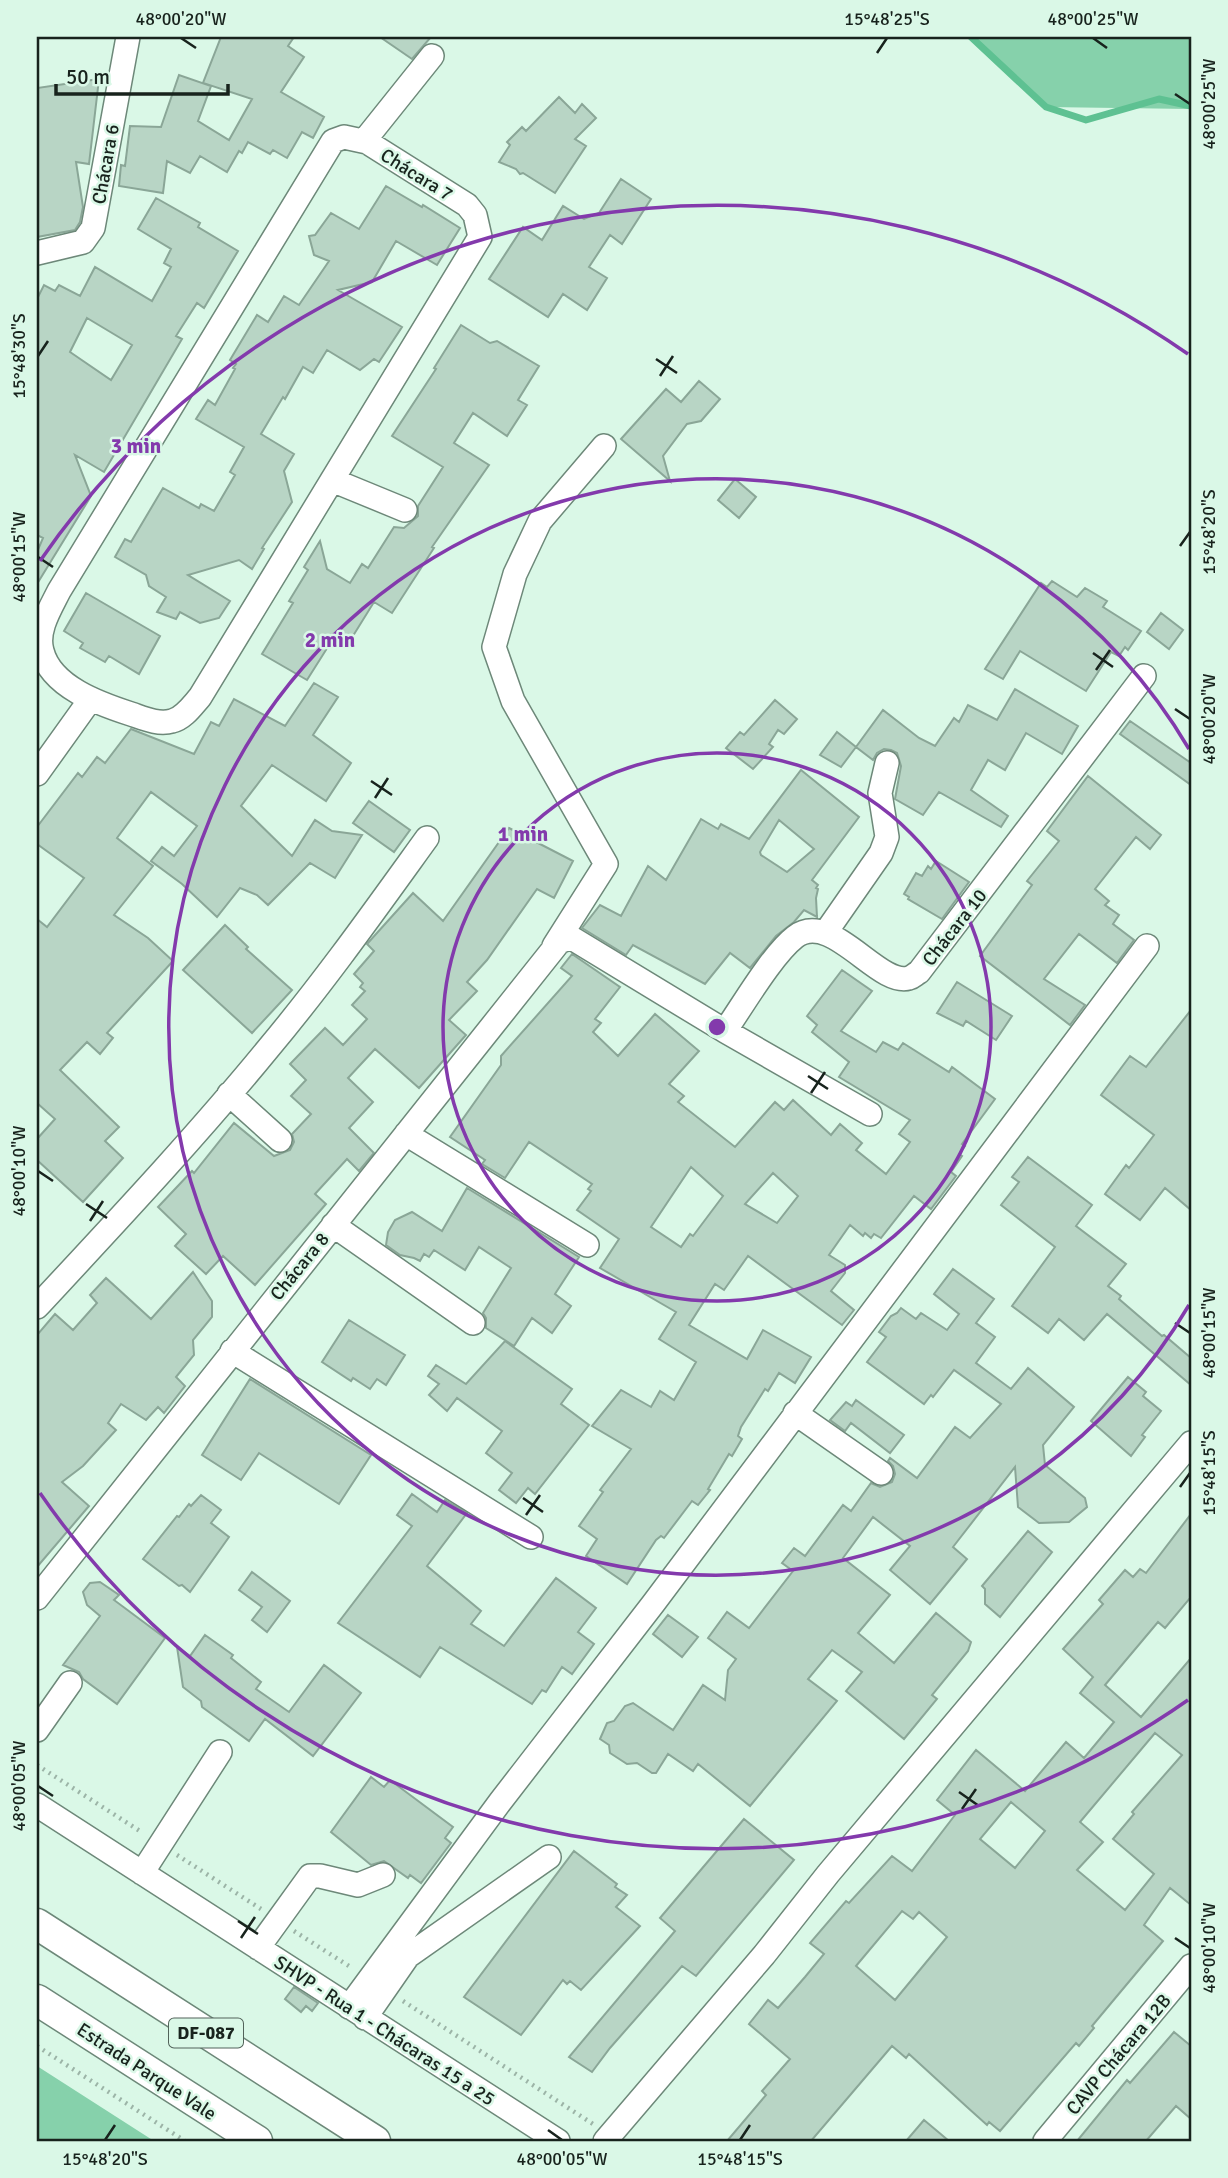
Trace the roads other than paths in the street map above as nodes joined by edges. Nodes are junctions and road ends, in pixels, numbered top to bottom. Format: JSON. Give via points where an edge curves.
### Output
{"nodes":[{"id":1,"x":128,"y":37,"type":"edge"},
{"id":2,"x":432,"y":56,"type":"dead end"},
{"id":3,"x":364,"y":141,"type":"junction"},
{"id":4,"x":37,"y":253,"type":"edge"},
{"id":5,"x":604,"y":446,"type":"dead end"},
{"id":6,"x":332,"y":480,"type":"junction"},
{"id":7,"x":405,"y":510,"type":"dead end"},
{"id":8,"x":1144,"y":676,"type":"dead end"},
{"id":9,"x":90,"y":701,"type":"junction"},
{"id":10,"x":887,"y":763,"type":"dead end"},
{"id":11,"x":37,"y":774,"type":"edge"},
{"id":12,"x":427,"y":838,"type":"dead end"},
{"id":13,"x":826,"y":932,"type":"junction"},
{"id":14,"x":560,"y":943,"type":"junction"},
{"id":15,"x":1147,"y":946,"type":"dead end"},
{"id":16,"x":724,"y":1031,"type":"junction"},
{"id":17,"x":229,"y":1094,"type":"junction"},
{"id":18,"x":870,"y":1114,"type":"dead end"},
{"id":19,"x":406,"y":1134,"type":"junction"},
{"id":20,"x":280,"y":1140,"type":"dead end"},
{"id":21,"x":333,"y":1225,"type":"junction"},
{"id":22,"x":587,"y":1245,"type":"dead end"},
{"id":23,"x":37,"y":1307,"type":"edge"},
{"id":24,"x":472,"y":1322,"type":"dead end"},
{"id":25,"x":232,"y":1351,"type":"junction"},
{"id":26,"x":795,"y":1413,"type":"junction"},
{"id":27,"x":1191,"y":1443,"type":"edge"},
{"id":28,"x":881,"y":1473,"type":"dead end"},
{"id":29,"x":531,"y":1537,"type":"dead end"},
{"id":30,"x":37,"y":1598,"type":"edge"},
{"id":31,"x":70,"y":1683,"type":"dead end"},
{"id":32,"x":37,"y":1730,"type":"edge"},
{"id":33,"x":220,"y":1752,"type":"dead end"},
{"id":34,"x":37,"y":1805,"type":"edge"},
{"id":35,"x":549,"y":1857,"type":"dead end"},
{"id":36,"x":142,"y":1873,"type":"junction"},
{"id":37,"x":383,"y":1875,"type":"dead end"},
{"id":38,"x":37,"y":1924,"type":"edge"},
{"id":39,"x":258,"y":1948,"type":"junction"},
{"id":40,"x":1191,"y":1966,"type":"edge"},
{"id":41,"x":377,"y":1984,"type":"junction"},
{"id":42,"x":37,"y":2000,"type":"edge"},
{"id":43,"x":357,"y":2012,"type":"junction"},
{"id":44,"x":367,"y":2138,"type":"edge"},
{"id":45,"x":607,"y":2138,"type":"edge"},
{"id":46,"x":257,"y":2141,"type":"edge"},
{"id":47,"x":558,"y":2141,"type":"edge"},
{"id":48,"x":1045,"y":2141,"type":"edge"}],
"edges":[{"from":1,"to":4,"type":"street","name":"Chácara 6","via":[[93,228],[83,242]]},
{"from":2,"to":3,"type":"street"},
{"from":3,"to":6,"type":"street","name":"Chácara 7","via":[[467,205],[475,215],[480,237]]},
{"from":3,"to":9,"type":"street","name":"Chácara 7","via":[[344,136],[333,141],[59,591],[40,637],[42,653],[51,668]]},
{"from":5,"to":14,"type":"street","name":"Chácara 8","via":[[540,521],[516,574],[494,647],[513,701],[606,864]]},
{"from":6,"to":7,"type":"street"},
{"from":6,"to":9,"type":"street","name":"Chácara 7","via":[[200,697],[182,717],[158,722]]},
{"from":8,"to":13,"type":"street","name":"Chácara 10","via":[[919,972],[901,978],[883,971]]},
{"from":9,"to":11,"type":"street"},
{"from":10,"to":13,"type":"street","via":[[880,793],[887,837],[881,853]]},
{"from":12,"to":17,"type":"street","via":[[348,947]]},
{"from":13,"to":16,"type":"street","via":[[796,936]]},
{"from":14,"to":16,"type":"street","via":[[575,940]]},
{"from":14,"to":19,"type":"street","name":"Chácara 8"},
{"from":15,"to":26,"type":"street"},
{"from":16,"to":18,"type":"street"},
{"from":17,"to":20,"type":"street"},
{"from":17,"to":23,"type":"street"},
{"from":19,"to":21,"type":"street","name":"Chácara 8"},
{"from":19,"to":22,"type":"street"},
{"from":21,"to":24,"type":"street"},
{"from":21,"to":25,"type":"street","name":"Chácara 8"},
{"from":25,"to":29,"type":"street"},
{"from":25,"to":30,"type":"street","name":"Chácara 8"},
{"from":26,"to":28,"type":"street"},
{"from":26,"to":41,"type":"street","via":[[500,1802]]},
{"from":27,"to":45,"type":"street"},
{"from":31,"to":32,"type":"street"},
{"from":33,"to":36,"type":"street"},
{"from":34,"to":36,"type":"street","name":"SHVP - Rua 1 - Chácaras 15 a 25"},
{"from":35,"to":41,"type":"street","via":[[408,1956]]},
{"from":36,"to":39,"type":"street","name":"SHVP - Rua 1 - Chácaras 15 a 25"},
{"from":37,"to":39,"type":"street","via":[[358,1885],[310,1877]]},
{"from":38,"to":44,"type":"main road","number":"DF-087"},
{"from":39,"to":43,"type":"street","name":"SHVP - Rua 1 - Chácaras 15 a 25"},
{"from":40,"to":48,"type":"street","name":"CAVP Chácara 12B"},
{"from":41,"to":43,"type":"street"},
{"from":42,"to":46,"type":"main road","name":"Estrada Parque Vale"},
{"from":43,"to":47,"type":"street","name":"SHVP - Rua 1 - Chácaras 15 a 25"}]}
